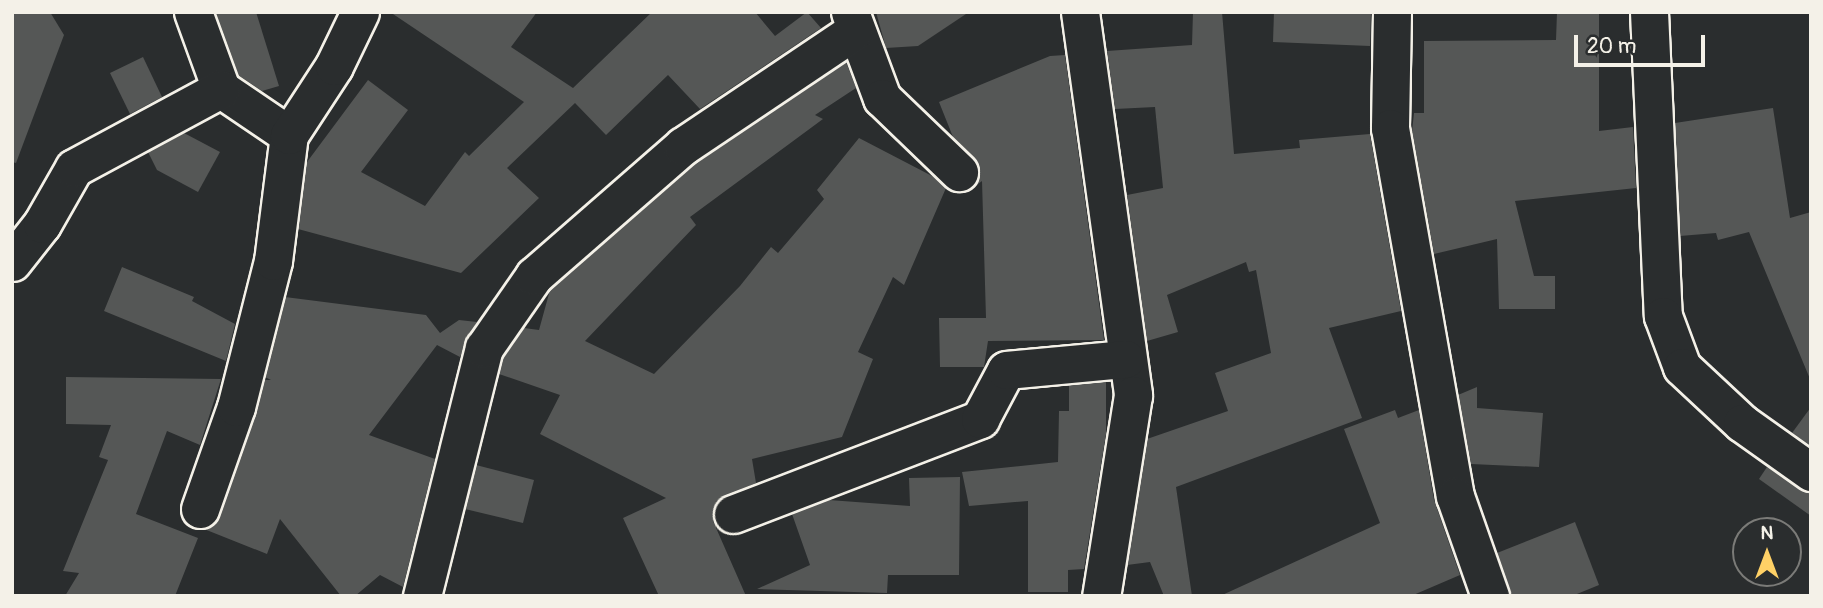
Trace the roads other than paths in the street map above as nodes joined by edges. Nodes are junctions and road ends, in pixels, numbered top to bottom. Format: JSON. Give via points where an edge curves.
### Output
{"nodes":[{"id":1,"x":193,"y":12,"type":"edge"},
{"id":2,"x":360,"y":12,"type":"edge"},
{"id":3,"x":1080,"y":12,"type":"edge"},
{"id":4,"x":1392,"y":12,"type":"edge"},
{"id":5,"x":1649,"y":12,"type":"edge"},
{"id":6,"x":852,"y":22,"type":"edge"},
{"id":7,"x":221,"y":89,"type":"junction"},
{"id":8,"x":289,"y":135,"type":"junction"},
{"id":9,"x":959,"y":172,"type":"dead end"},
{"id":10,"x":12,"y":262,"type":"edge"},
{"id":11,"x":1125,"y":359,"type":"junction"},
{"id":12,"x":1811,"y":472,"type":"edge"},
{"id":13,"x":200,"y":509,"type":"dead end"},
{"id":14,"x":733,"y":514,"type":"dead end"},
{"id":15,"x":422,"y":596,"type":"edge"},
{"id":16,"x":1101,"y":596,"type":"edge"},
{"id":17,"x":1490,"y":596,"type":"edge"}],
"edges":[{"from":1,"to":7,"type":"street"},
{"from":2,"to":8,"type":"street","via":[[334,66]]},
{"from":3,"to":11,"type":"street"},
{"from":4,"to":17,"type":"street","via":[[1390,128],[1455,496]]},
{"from":5,"to":12,"type":"street","via":[[1663,316],[1682,368],[1742,423]]},
{"from":6,"to":9,"type":"street","via":[[882,98]]},
{"from":6,"to":15,"type":"street","via":[[683,146],[534,276],[484,348]]},
{"from":7,"to":8,"type":"street"},
{"from":7,"to":10,"type":"street","via":[[74,168],[42,224]]},
{"from":8,"to":13,"type":"street","via":[[273,261],[236,407]]},
{"from":11,"to":14,"type":"street","via":[[1006,370],[980,419]]},
{"from":11,"to":16,"type":"street","via":[[1133,395]]}]}
